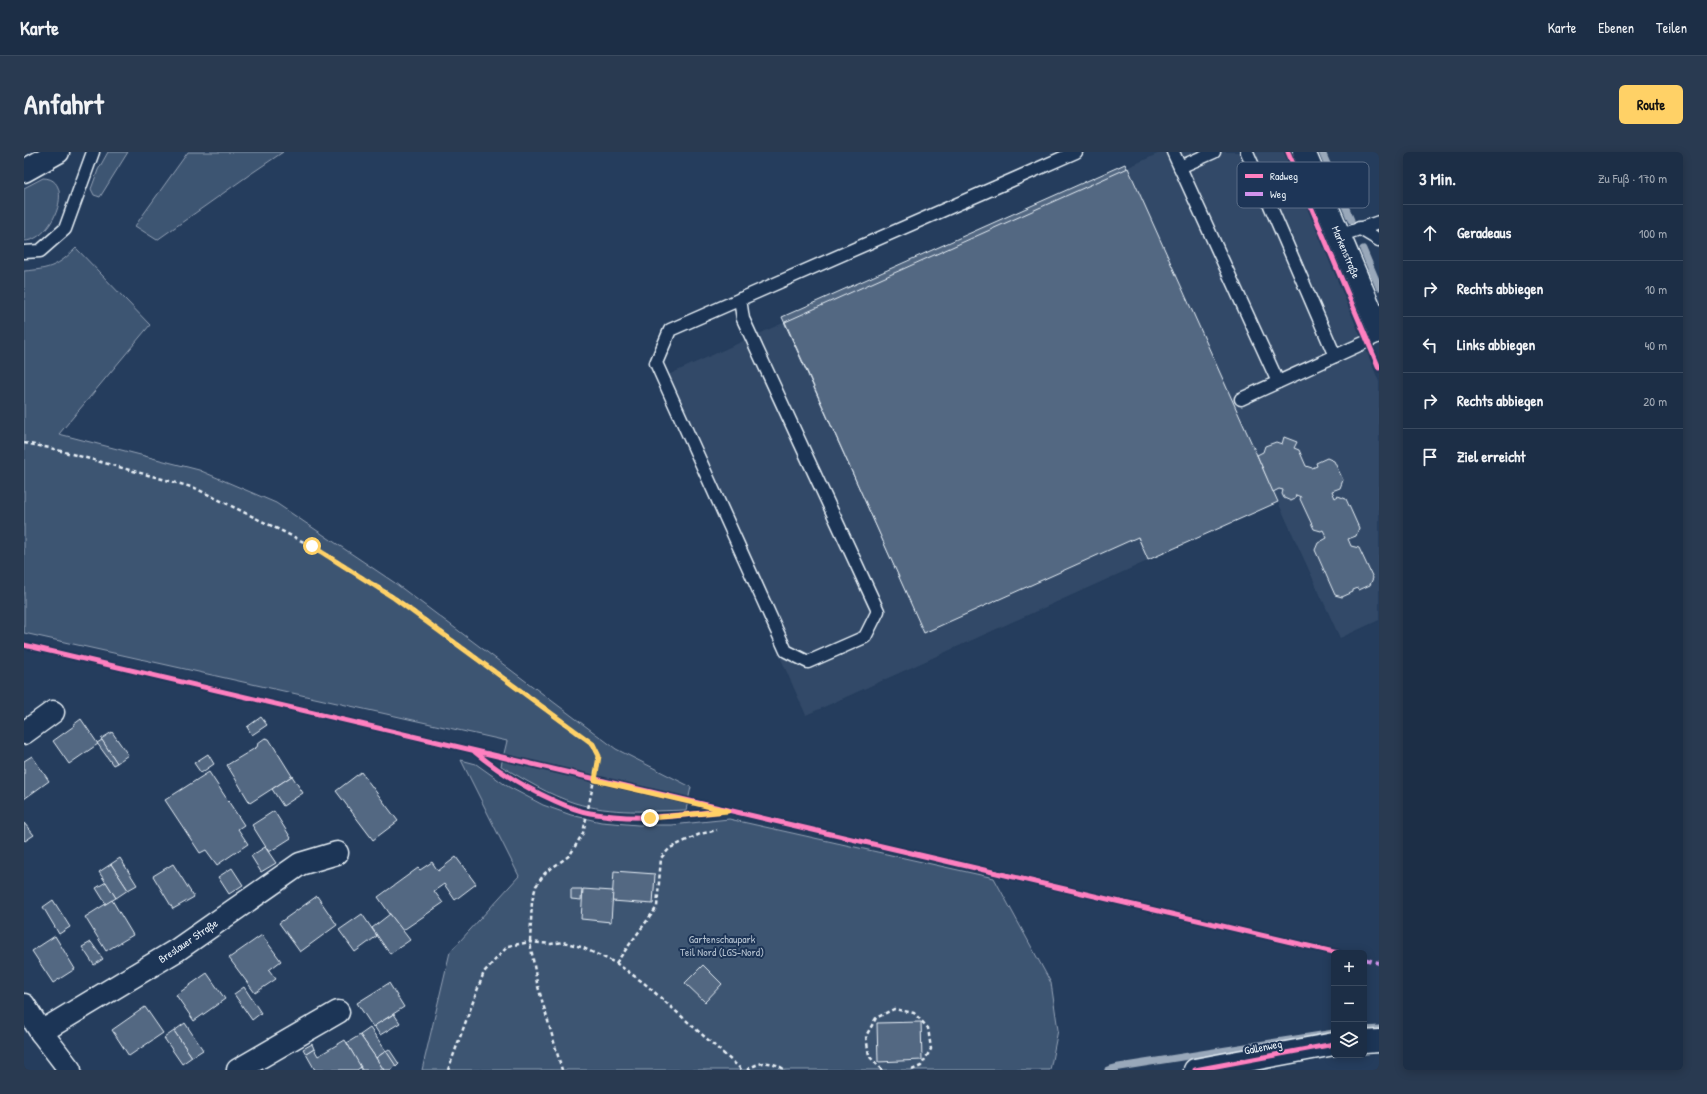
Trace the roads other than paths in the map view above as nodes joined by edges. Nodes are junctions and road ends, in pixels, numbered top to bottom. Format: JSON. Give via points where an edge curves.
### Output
{"nodes":[{"id":1,"x":58,"y":152,"type":"edge"},
{"id":2,"x":94,"y":152,"type":"edge"},
{"id":3,"x":1076,"y":152,"type":"edge"},
{"id":4,"x":1173,"y":152,"type":"edge"},
{"id":5,"x":1214,"y":152,"type":"edge"},
{"id":6,"x":1247,"y":152,"type":"edge"},
{"id":7,"x":1304,"y":152,"type":"edge"},
{"id":8,"x":1251,"y":162,"type":"edge"},
{"id":9,"x":1310,"y":162,"type":"edge"},
{"id":10,"x":1180,"y":167,"type":"junction"},
{"id":11,"x":24,"y":171,"type":"edge"},
{"id":12,"x":1271,"y":208,"type":"edge"},
{"id":13,"x":1336,"y":208,"type":"edge"},
{"id":14,"x":1379,"y":222,"type":"edge"},
{"id":15,"x":1349,"y":232,"type":"junction"},
{"id":16,"x":1379,"y":240,"type":"edge"},
{"id":17,"x":24,"y":252,"type":"edge"},
{"id":18,"x":740,"y":299,"type":"junction"},
{"id":19,"x":1379,"y":330,"type":"edge"},
{"id":20,"x":1379,"y":336,"type":"edge"},
{"id":21,"x":1335,"y":356,"type":"junction"},
{"id":22,"x":1278,"y":382,"type":"junction"},
{"id":23,"x":1241,"y":399,"type":"dead end"},
{"id":24,"x":53,"y":712,"type":"dead end"},
{"id":25,"x":24,"y":732,"type":"edge"},
{"id":26,"x":336,"y":853,"type":"dead end"},
{"id":27,"x":24,"y":1006,"type":"edge"},
{"id":28,"x":338,"y":1012,"type":"dead end"},
{"id":29,"x":41,"y":1032,"type":"junction"},
{"id":30,"x":1379,"y":1041,"type":"edge"},
{"id":31,"x":1367,"y":1042,"type":"edge"},
{"id":32,"x":1331,"y":1045,"type":"edge"},
{"id":33,"x":70,"y":1070,"type":"edge"},
{"id":34,"x":238,"y":1070,"type":"edge"},
{"id":35,"x":1195,"y":1070,"type":"edge"}],
"edges":[{"from":1,"to":11,"type":"street"},
{"from":2,"to":17,"type":"lane","via":[[65,229],[40,251]]},
{"from":3,"to":18,"type":"lane"},
{"from":4,"to":10,"type":"lane"},
{"from":5,"to":10,"type":"lane"},
{"from":6,"to":8,"type":"lane"},
{"from":7,"to":9,"type":"street","name":"Markenstraße"},
{"from":10,"to":22,"type":"lane"},
{"from":12,"to":21,"type":"lane"},
{"from":13,"to":15,"type":"street","name":"Markenstraße"},
{"from":14,"to":15,"type":"lane"},
{"from":15,"to":16,"type":"lane"},
{"from":15,"to":19,"type":"street","name":"Markenstraße"},
{"from":18,"to":18,"type":"lane","via":[[670,330],[656,363],[786,651],[808,662],[865,637],[878,611],[743,319]]},
{"from":20,"to":21,"type":"lane"},
{"from":21,"to":22,"type":"lane"},
{"from":22,"to":23,"type":"lane"},
{"from":24,"to":25,"type":"street"},
{"from":26,"to":29,"type":"street","name":"Breslauer Straße","via":[[300,864],[177,950]]},
{"from":27,"to":29,"type":"street"},
{"from":28,"to":34,"type":"street"},
{"from":29,"to":33,"type":"street"},
{"from":30,"to":31,"type":"street"},
{"from":32,"to":35,"type":"street","name":"Gallenweg"}]}
